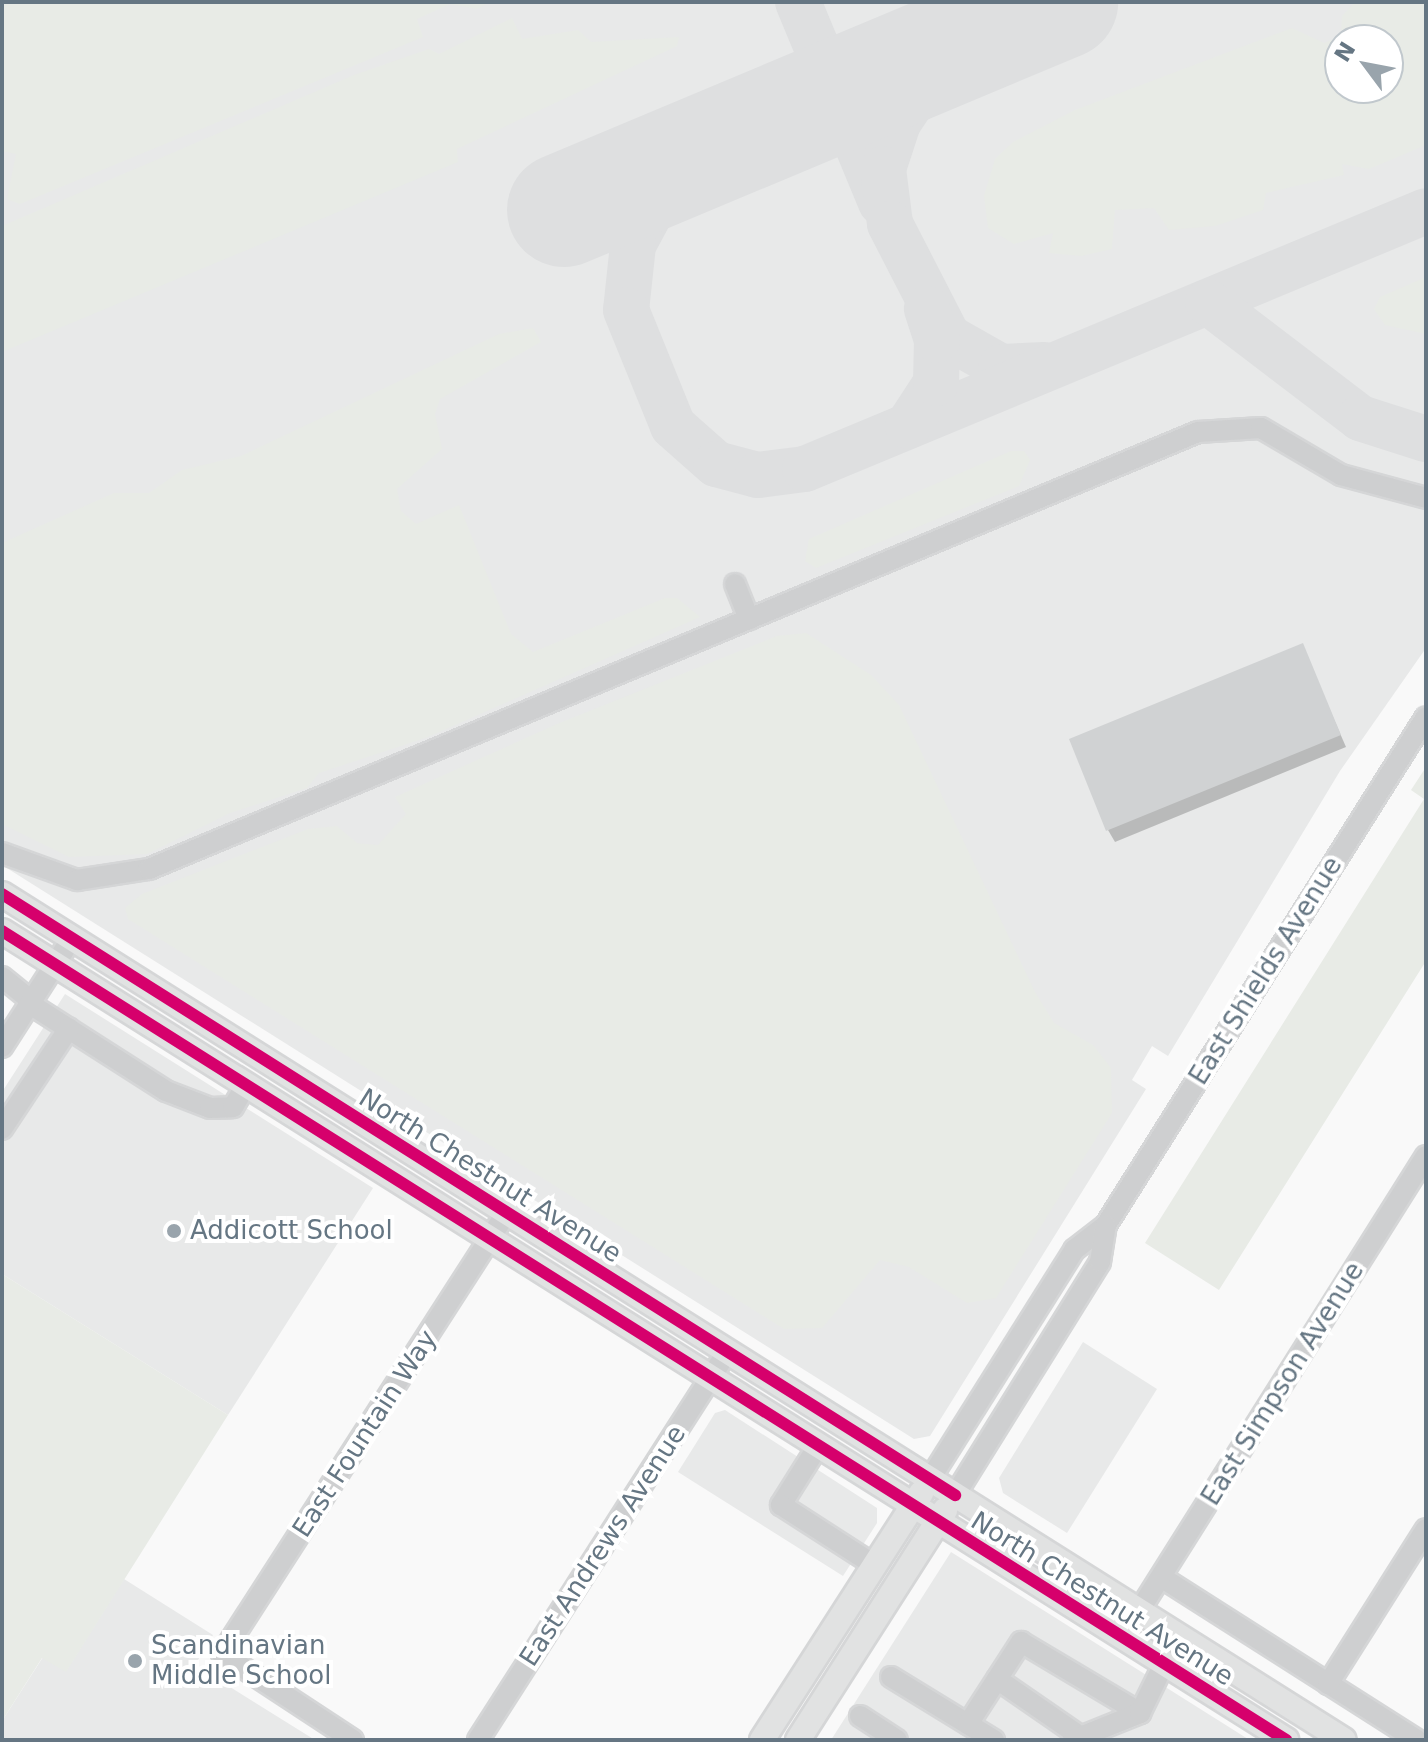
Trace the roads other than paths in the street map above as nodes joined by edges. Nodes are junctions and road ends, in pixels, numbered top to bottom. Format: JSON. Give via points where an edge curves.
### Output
{"nodes":[{"id":1,"x":1426,"y":498,"type":"edge"},
{"id":2,"x":735,"y":584,"type":"dead end"},
{"id":3,"x":749,"y":619,"type":"junction"},
{"id":4,"x":1426,"y":717,"type":"edge"},
{"id":5,"x":2,"y":853,"type":"edge"},
{"id":6,"x":2,"y":894,"type":"edge"},
{"id":7,"x":2,"y":931,"type":"edge"},
{"id":8,"x":72,"y":938,"type":"junction"},
{"id":9,"x":55,"y":965,"type":"junction"},
{"id":10,"x":2,"y":977,"type":"edge"},
{"id":11,"x":31,"y":1002,"type":"junction"},
{"id":12,"x":69,"y":1028,"type":"junction"},
{"id":13,"x":2,"y":1047,"type":"edge"},
{"id":14,"x":246,"y":1085,"type":"junction"},
{"id":15,"x":2,"y":1129,"type":"edge"},
{"id":16,"x":1426,"y":1156,"type":"edge"},
{"id":17,"x":507,"y":1212,"type":"junction"},
{"id":18,"x":1106,"y":1225,"type":"junction"},
{"id":19,"x":490,"y":1239,"type":"junction"},
{"id":20,"x":727,"y":1352,"type":"junction"},
{"id":21,"x":710,"y":1379,"type":"junction"},
{"id":22,"x":818,"y":1446,"type":"junction"},
{"id":23,"x":930,"y":1479,"type":"junction"},
{"id":24,"x":955,"y":1495,"type":"junction"},
{"id":25,"x":912,"y":1506,"type":"junction"},
{"id":26,"x":938,"y":1522,"type":"junction"},
{"id":27,"x":1426,"y":1529,"type":"edge"},
{"id":28,"x":874,"y":1565,"type":"junction"},
{"id":29,"x":1161,"y":1577,"type":"junction"},
{"id":30,"x":1139,"y":1611,"type":"junction"},
{"id":31,"x":1164,"y":1664,"type":"junction"},
{"id":32,"x":891,"y":1677,"type":"dead end"},
{"id":33,"x":997,"y":1679,"type":"junction"},
{"id":34,"x":1328,"y":1684,"type":"junction"},
{"id":35,"x":1140,"y":1713,"type":"junction"},
{"id":36,"x":860,"y":1716,"type":"dead end"},
{"id":37,"x":1314,"y":1722,"type":"junction"},
{"id":38,"x":968,"y":1724,"type":"junction"},
{"id":39,"x":1077,"y":1738,"type":"edge"},
{"id":40,"x":353,"y":1740,"type":"edge"},
{"id":41,"x":478,"y":1740,"type":"edge"},
{"id":42,"x":762,"y":1740,"type":"edge"},
{"id":43,"x":798,"y":1740,"type":"edge"},
{"id":44,"x":897,"y":1740,"type":"edge"},
{"id":45,"x":994,"y":1740,"type":"edge"},
{"id":46,"x":1286,"y":1740,"type":"edge"},
{"id":47,"x":1344,"y":1740,"type":"edge"},
{"id":48,"x":1417,"y":1740,"type":"edge"}],
"edges":[{"from":1,"to":3,"type":"street","via":[[1341,475],[1261,428],[1226,425]]},
{"from":2,"to":3,"type":"street"},
{"from":3,"to":5,"type":"street","via":[[149,869],[77,880]]},
{"from":4,"to":18,"type":"street","name":"East Shields Avenue"},
{"from":6,"to":8,"type":"main road","name":"North Chestnut Avenue"},
{"from":7,"to":9,"type":"main road","name":"North Chestnut Avenue"},
{"from":8,"to":9,"type":"street"},
{"from":8,"to":17,"type":"main road","name":"North Chestnut Avenue"},
{"from":9,"to":11,"type":"street"},
{"from":9,"to":14,"type":"main road","name":"North Chestnut Avenue"},
{"from":10,"to":11,"type":"street"},
{"from":11,"to":12,"type":"street"},
{"from":11,"to":13,"type":"street"},
{"from":12,"to":14,"type":"street","via":[[166,1091],[221,1112]]},
{"from":12,"to":15,"type":"street"},
{"from":14,"to":19,"type":"main road","name":"North Chestnut Avenue"},
{"from":16,"to":29,"type":"street","name":"East Simpson Avenue"},
{"from":17,"to":19,"type":"street","name":"East Fountain Way"},
{"from":17,"to":20,"type":"main road","name":"North Chestnut Avenue"},
{"from":18,"to":23,"type":"street","name":"East Shields Avenue","via":[[1074,1250]]},
{"from":18,"to":24,"type":"street","name":"East Shields Avenue","via":[[1100,1262]]},
{"from":19,"to":21,"type":"main road","name":"North Chestnut Avenue"},
{"from":19,"to":40,"type":"street","name":"East Fountain Way","via":[[222,1654]]},
{"from":20,"to":21,"type":"street","name":"East Andrews Avenue"},
{"from":20,"to":23,"type":"main road","name":"North Chestnut Avenue"},
{"from":21,"to":22,"type":"main road","name":"North Chestnut Avenue"},
{"from":21,"to":41,"type":"street","name":"East Andrews Avenue"},
{"from":22,"to":25,"type":"main road","name":"North Chestnut Avenue"},
{"from":22,"to":28,"type":"street","via":[[781,1505]]},
{"from":23,"to":24,"type":"main road","name":"North Chestnut Avenue"},
{"from":23,"to":25,"type":"main road","name":"East Shields Avenue"},
{"from":24,"to":26,"type":"main road","name":"East Shields Avenue"},
{"from":24,"to":30,"type":"main road","name":"North Chestnut Avenue"},
{"from":25,"to":26,"type":"main road","name":"North Chestnut Avenue"},
{"from":25,"to":28,"type":"main road","name":"East Shields Avenue"},
{"from":26,"to":31,"type":"main road","name":"North Chestnut Avenue"},
{"from":26,"to":43,"type":"main road","name":"East Shields Avenue"},
{"from":27,"to":34,"type":"street"},
{"from":28,"to":42,"type":"main road","name":"East Shields Avenue"},
{"from":29,"to":30,"type":"street","name":"East Simpson Avenue"},
{"from":29,"to":34,"type":"street"},
{"from":30,"to":37,"type":"main road","name":"North Chestnut Avenue"},
{"from":31,"to":35,"type":"street"},
{"from":31,"to":37,"type":"main road","via":[[1183,1656],[1252,1699]]},
{"from":31,"to":46,"type":"main road","name":"North Chestnut Avenue"},
{"from":32,"to":38,"type":"street"},
{"from":33,"to":35,"type":"street","via":[[1021,1642]]},
{"from":33,"to":38,"type":"street"},
{"from":33,"to":39,"type":"street"},
{"from":34,"to":48,"type":"street"},
{"from":35,"to":39,"type":"street"},
{"from":36,"to":44,"type":"street"},
{"from":37,"to":47,"type":"main road","name":"North Chestnut Avenue"},
{"from":38,"to":45,"type":"street"}]}
